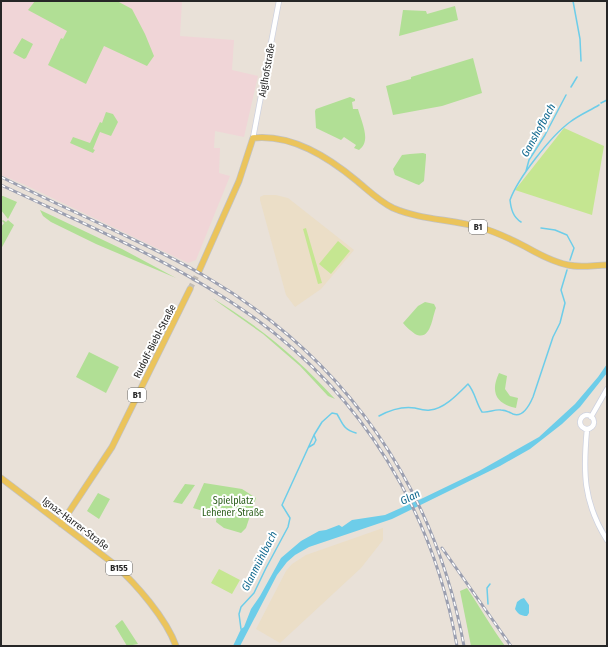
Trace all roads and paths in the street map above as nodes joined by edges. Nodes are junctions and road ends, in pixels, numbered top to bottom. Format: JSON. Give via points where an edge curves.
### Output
{"nodes":[{"id":1,"x":279,"y":1,"type":"edge"},
{"id":2,"x":253,"y":138,"type":"junction"},
{"id":3,"x":607,"y":264,"type":"edge"},
{"id":4,"x":199,"y":271,"type":"tunnel mouth"},
{"id":5,"x":190,"y":289,"type":"tunnel mouth"},
{"id":6,"x":607,"y":389,"type":"edge"},
{"id":7,"x":590,"y":417,"type":"junction"},
{"id":8,"x":587,"y":429,"type":"junction"},
{"id":9,"x":1,"y":478,"type":"edge"},
{"id":10,"x":61,"y":524,"type":"junction"},
{"id":11,"x":607,"y":540,"type":"edge"},
{"id":12,"x":176,"y":646,"type":"edge"}],
"edges":[{"from":1,"to":2,"type":"street","name":"Aiglhofstraße"},
{"from":2,"to":3,"type":"main road","number":"B1","via":[[295,143],[312,150],[384,202],[406,213],[488,230],[558,263],[580,266]]},
{"from":2,"to":4,"type":"main road","via":[[239,181]]},
{"from":5,"to":10,"type":"main road","name":"Rudolf-Biebl-Straße","number":"B1","via":[[112,447]]},
{"from":6,"to":7,"type":"street"},
{"from":7,"to":8,"type":"street","via":[[593,424]]},
{"from":7,"to":8,"type":"street","via":[[585,416],[580,420],[581,426]]},
{"from":8,"to":11,"type":"street","via":[[587,494],[596,520]]},
{"from":9,"to":10,"type":"main road","name":"Ignaz-Harrer-Straße"},
{"from":10,"to":12,"type":"main road","name":"Ignaz-Harrer-Straße","number":"B155","via":[[124,573],[166,625]]}]}
